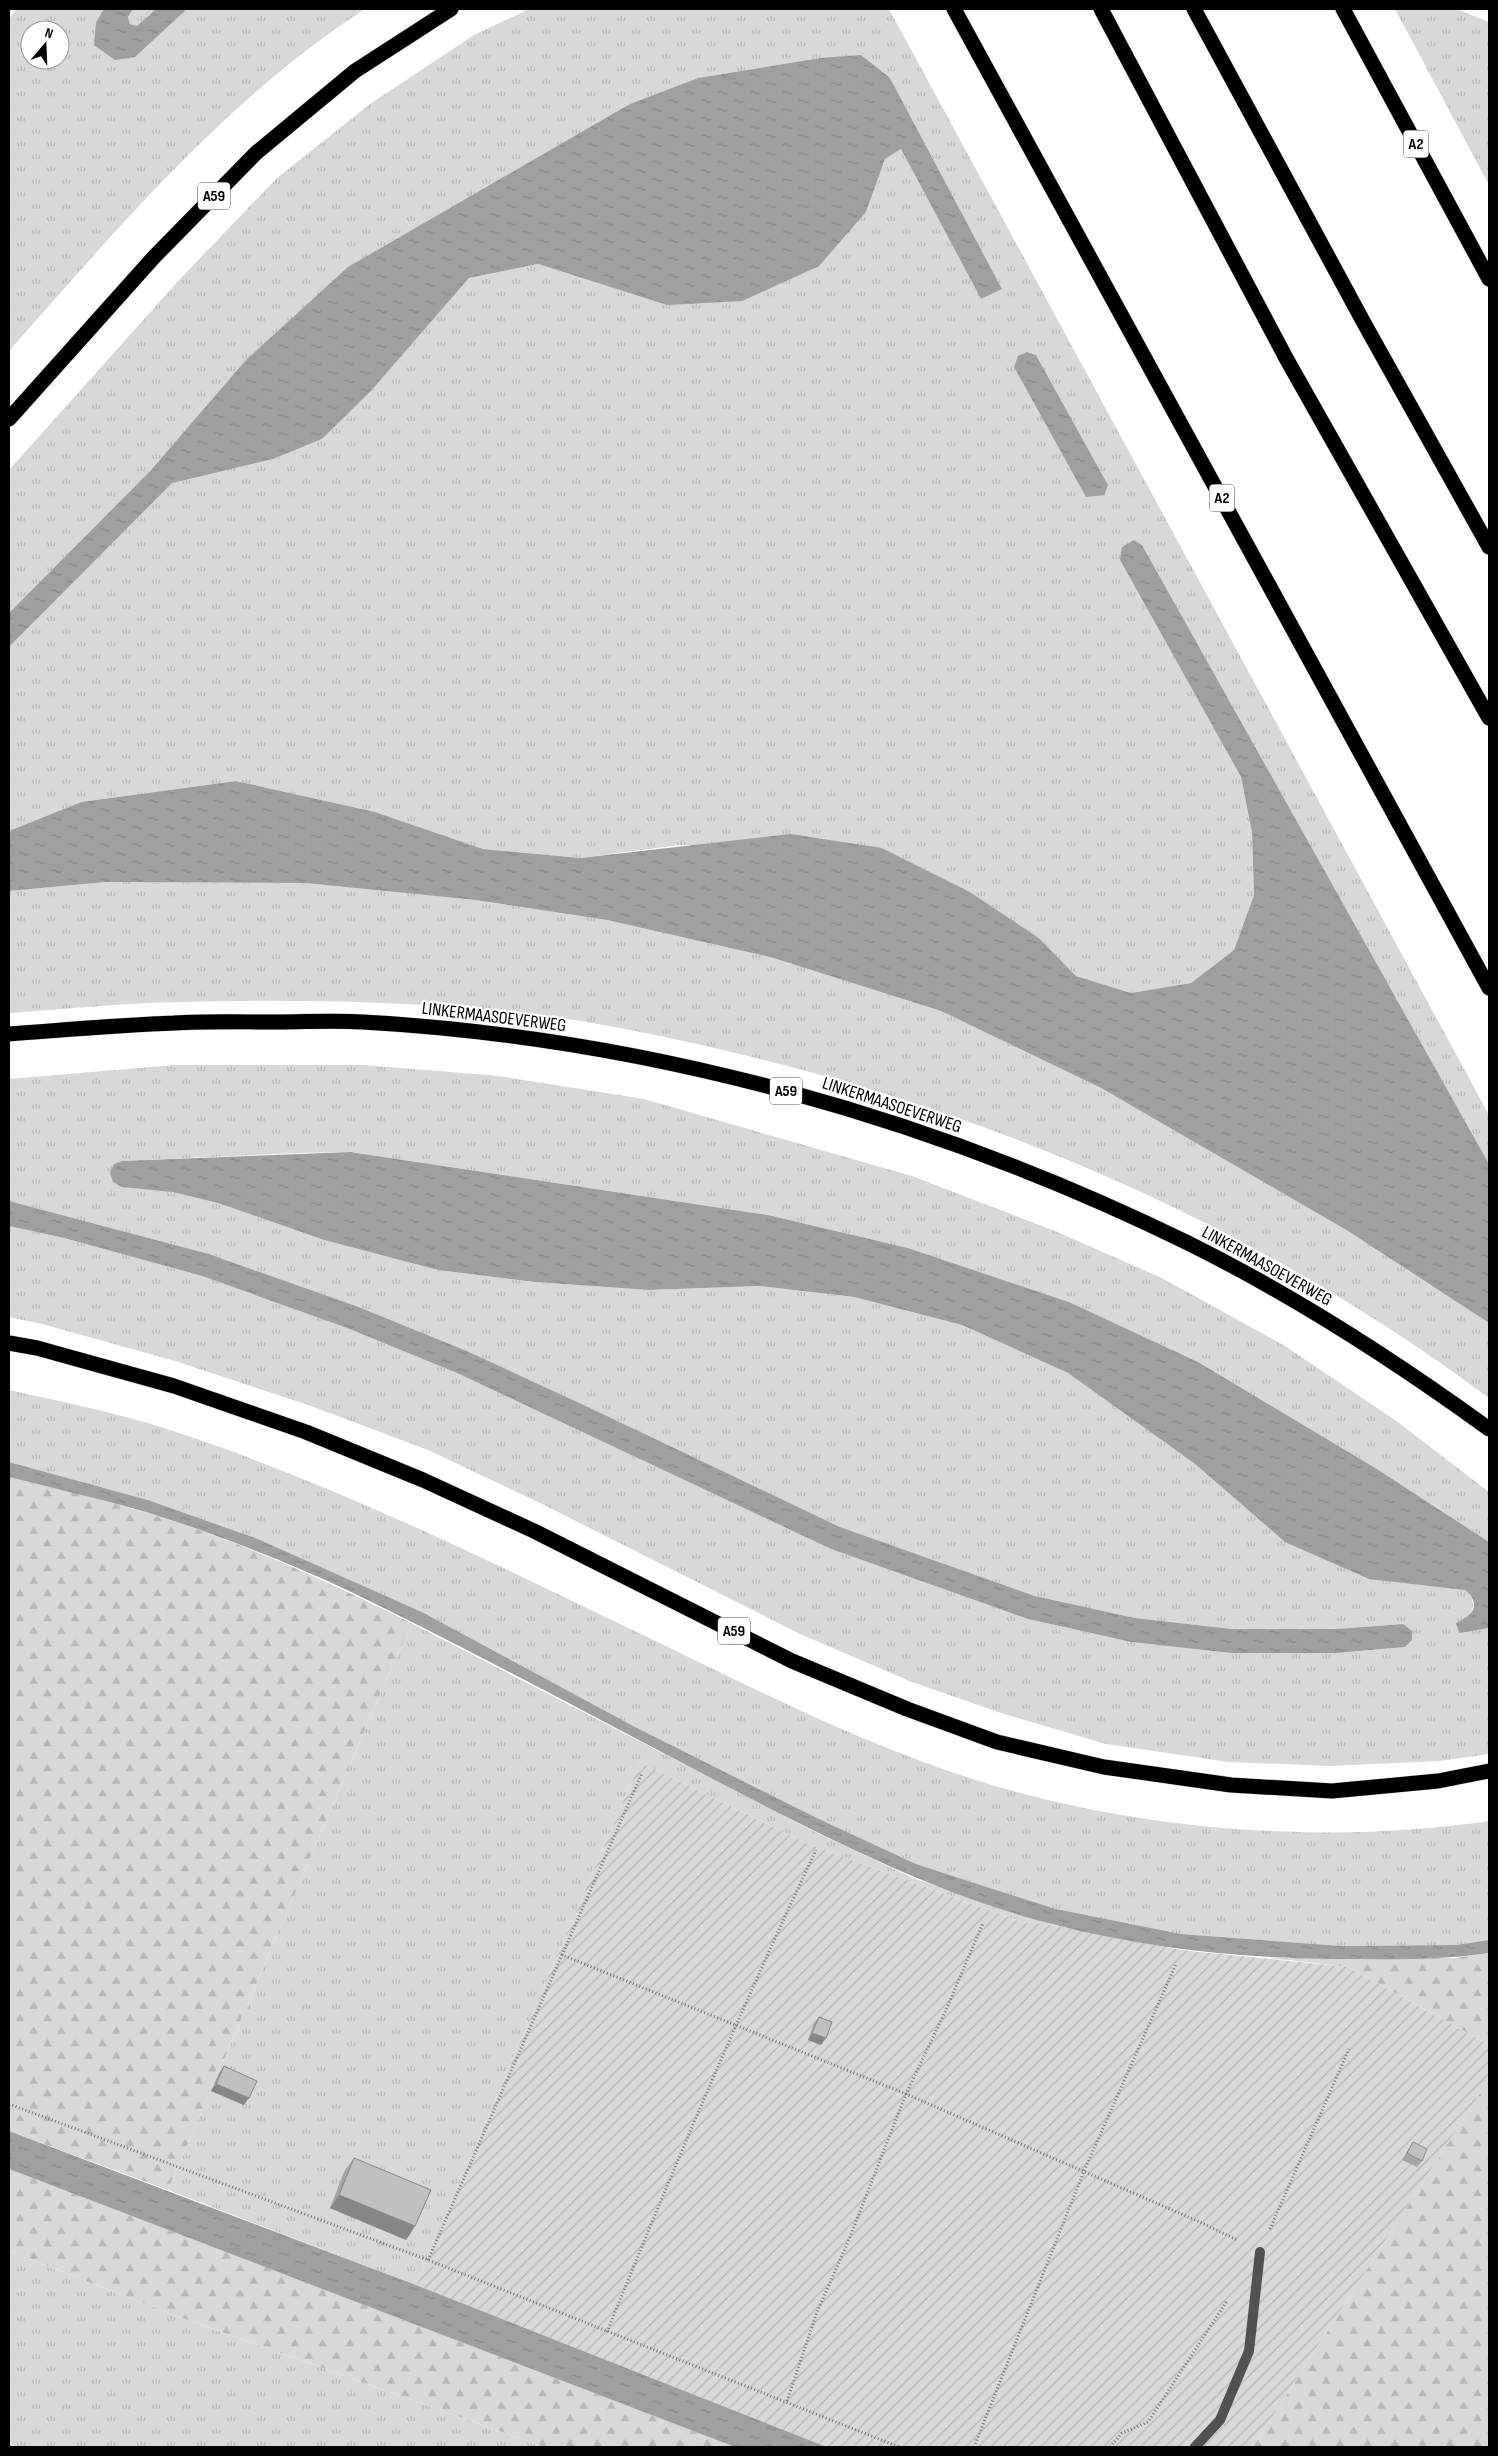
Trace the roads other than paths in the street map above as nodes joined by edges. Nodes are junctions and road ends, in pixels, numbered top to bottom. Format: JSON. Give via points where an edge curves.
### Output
{"nodes":[{"id":1,"x":451,"y":9,"type":"edge"},
{"id":2,"x":954,"y":9,"type":"edge"},
{"id":3,"x":1101,"y":9,"type":"edge"},
{"id":4,"x":1194,"y":9,"type":"edge"},
{"id":5,"x":1343,"y":9,"type":"edge"},
{"id":6,"x":1489,"y":279,"type":"edge"},
{"id":7,"x":9,"y":420,"type":"edge"},
{"id":8,"x":1489,"y":547,"type":"edge"},
{"id":9,"x":1489,"y":718,"type":"edge"},
{"id":10,"x":1489,"y":988,"type":"edge"},
{"id":11,"x":9,"y":1034,"type":"edge"},
{"id":12,"x":9,"y":1343,"type":"edge"},
{"id":13,"x":1489,"y":1429,"type":"edge"},
{"id":14,"x":1489,"y":1771,"type":"edge"},
{"id":15,"x":1260,"y":2252,"type":"road end"},
{"id":16,"x":1195,"y":2447,"type":"edge"}],
"edges":[{"from":1,"to":7,"type":"highway","number":"A59","via":[[355,71],[256,153],[154,257]]},
{"from":2,"to":10,"type":"highway","number":"A2"},
{"from":3,"to":9,"type":"highway","via":[[1286,358]]},
{"from":4,"to":8,"type":"highway"},
{"from":5,"to":6,"type":"highway","number":"A2"},
{"from":11,"to":13,"type":"highway","name":"LINKERMAASOEVERWEG","number":"A59","via":[[177,1022],[360,1021],[504,1033],[648,1058],[788,1091],[943,1140],[1080,1194],[1189,1244],[1315,1313],[1430,1386]]},
{"from":12,"to":14,"type":"highway","number":"A59","via":[[174,1386],[315,1436],[423,1480],[534,1531],[792,1661],[997,1742],[1104,1767],[1231,1785],[1332,1791],[1438,1781]]},
{"from":15,"to":16,"type":"lane","via":[[1249,2351],[1220,2420]]}]}
